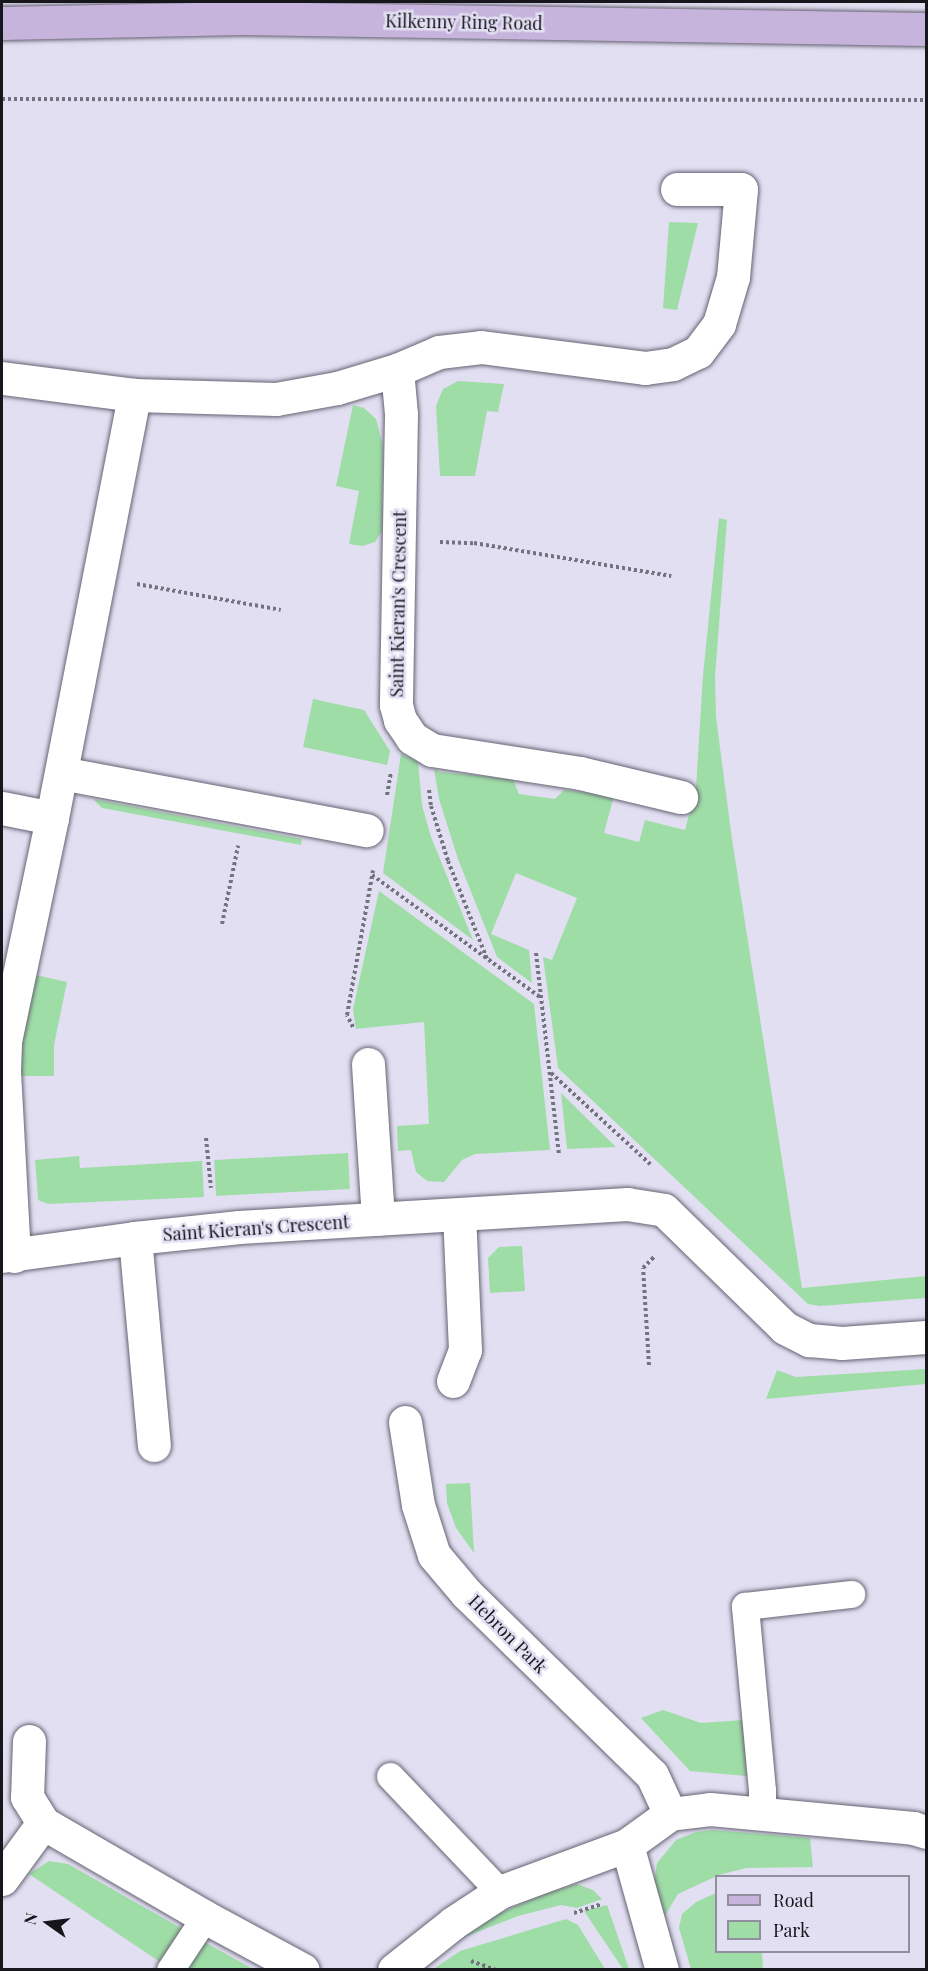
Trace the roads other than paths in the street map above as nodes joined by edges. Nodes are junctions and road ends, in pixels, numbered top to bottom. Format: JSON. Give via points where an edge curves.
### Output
{"nodes":[{"id":1,"x":2,"y":23,"type":"edge"},
{"id":2,"x":927,"y":29,"type":"edge"},
{"id":3,"x":677,"y":189,"type":"dead end"},
{"id":4,"x":397,"y":370,"type":"junction"},
{"id":5,"x":2,"y":378,"type":"edge"},
{"id":6,"x":134,"y":395,"type":"junction"},
{"id":7,"x":61,"y":773,"type":"junction"},
{"id":8,"x":681,"y":797,"type":"dead end"},
{"id":9,"x":2,"y":807,"type":"edge"},
{"id":10,"x":52,"y":818,"type":"junction"},
{"id":11,"x":367,"y":830,"type":"dead end"},
{"id":12,"x":368,"y":1064,"type":"dead end"},
{"id":13,"x":459,"y":1214,"type":"junction"},
{"id":14,"x":378,"y":1219,"type":"junction"},
{"id":15,"x":135,"y":1238,"type":"junction"},
{"id":16,"x":8,"y":1256,"type":"edge"},
{"id":17,"x":927,"y":1337,"type":"edge"},
{"id":18,"x":453,"y":1381,"type":"dead end"},
{"id":19,"x":405,"y":1422,"type":"dead end"},
{"id":20,"x":154,"y":1445,"type":"dead end"},
{"id":21,"x":852,"y":1594,"type":"dead end"},
{"id":22,"x":29,"y":1741,"type":"dead end"},
{"id":23,"x":390,"y":1776,"type":"dead end"},
{"id":24,"x":762,"y":1813,"type":"junction"},
{"id":25,"x":670,"y":1814,"type":"junction"},
{"id":26,"x":43,"y":1823,"type":"junction"},
{"id":27,"x":927,"y":1832,"type":"edge"},
{"id":28,"x":627,"y":1845,"type":"junction"},
{"id":29,"x":2,"y":1879,"type":"edge"},
{"id":30,"x":500,"y":1892,"type":"junction"},
{"id":31,"x":205,"y":1917,"type":"junction"},
{"id":32,"x":170,"y":1970,"type":"edge"},
{"id":33,"x":303,"y":1970,"type":"edge"},
{"id":34,"x":394,"y":1970,"type":"edge"},
{"id":35,"x":662,"y":1970,"type":"edge"}],
"edges":[{"from":1,"to":2,"type":"main road","name":"Kilkenny Ring Road","via":[[241,18]]},
{"from":3,"to":4,"type":"street","via":[[741,189],[733,277],[719,324],[698,352],[673,364],[645,368],[481,347],[439,352]]},
{"from":4,"to":6,"type":"street","via":[[337,388],[276,399]]},
{"from":4,"to":8,"type":"street","name":"Saint Kieran's Crescent","via":[[401,414],[396,705],[400,720],[412,738],[432,750],[580,773]]},
{"from":5,"to":6,"type":"street"},
{"from":6,"to":7,"type":"street","name":"Saint Kieran's Crescent"},
{"from":7,"to":10,"type":"street","name":"Saint Kieran's Crescent"},
{"from":7,"to":11,"type":"street"},
{"from":9,"to":10,"type":"street"},
{"from":10,"to":16,"type":"street","name":"Saint Kieran's Crescent","via":[[5,1041]]},
{"from":12,"to":14,"type":"street"},
{"from":13,"to":14,"type":"street","name":"Saint Kieran's Crescent"},
{"from":13,"to":17,"type":"street","name":"Saint Kieran's Crescent","via":[[627,1204],[664,1210],[785,1328],[809,1340],[842,1344]]},
{"from":13,"to":18,"type":"street","via":[[465,1350]]},
{"from":14,"to":15,"type":"street","name":"Saint Kieran's Crescent"},
{"from":15,"to":16,"type":"street","name":"Saint Kieran's Crescent"},
{"from":15,"to":20,"type":"street"},
{"from":19,"to":25,"type":"street","name":"Hebron Park","via":[[418,1505],[435,1555],[466,1593],[652,1775]]},
{"from":21,"to":24,"type":"lane","via":[[745,1606]]},
{"from":22,"to":26,"type":"street","via":[[27,1797]]},
{"from":23,"to":30,"type":"lane"},
{"from":24,"to":25,"type":"street","via":[[710,1809]]},
{"from":24,"to":27,"type":"street"},
{"from":25,"to":28,"type":"street"},
{"from":26,"to":29,"type":"street"},
{"from":26,"to":31,"type":"street"},
{"from":28,"to":30,"type":"street"},
{"from":28,"to":35,"type":"street"},
{"from":30,"to":34,"type":"street"},
{"from":31,"to":32,"type":"lane"},
{"from":31,"to":33,"type":"street"}]}
